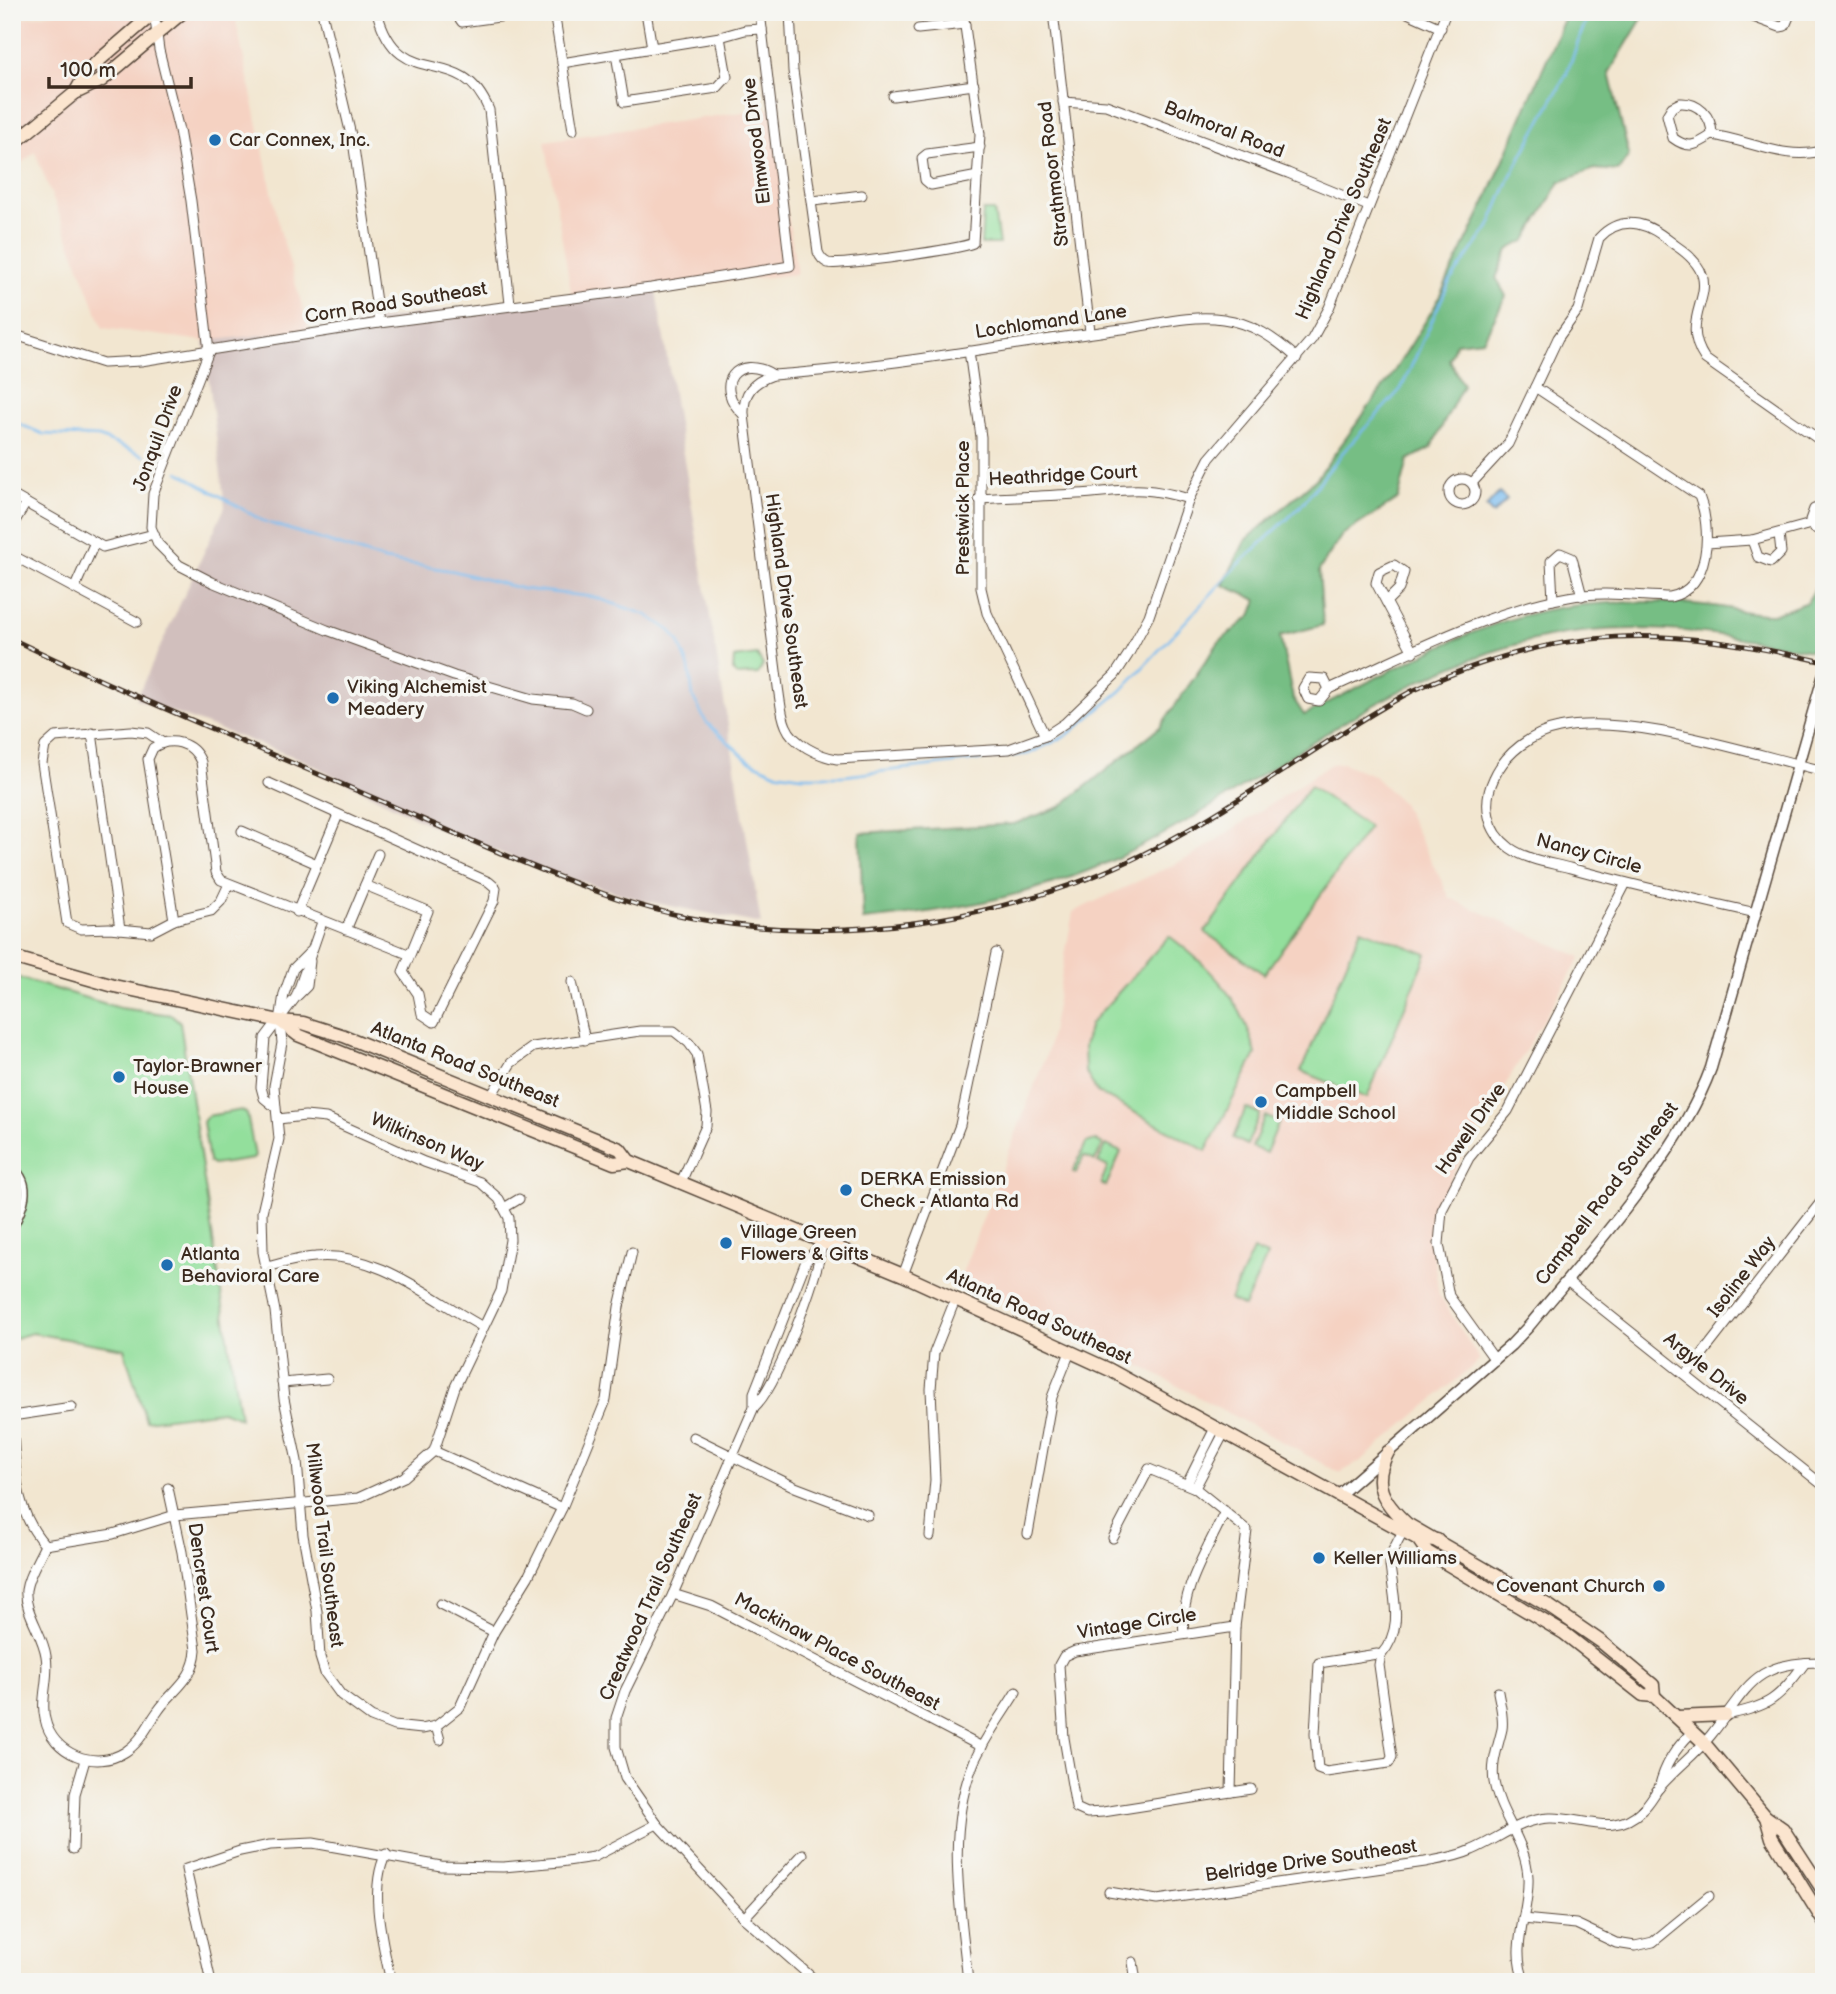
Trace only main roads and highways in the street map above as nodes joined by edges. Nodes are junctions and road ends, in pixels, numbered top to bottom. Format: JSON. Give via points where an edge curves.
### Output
{"nodes":[{"id":1,"x":155,"y":12,"type":"edge"},
{"id":2,"x":183,"y":12,"type":"edge"},
{"id":3,"x":75,"y":93,"type":"junction"},
{"id":4,"x":12,"y":145,"type":"edge"},
{"id":5,"x":12,"y":957,"type":"edge"},
{"id":6,"x":280,"y":1021,"type":"junction"},
{"id":7,"x":629,"y":1161,"type":"junction"},
{"id":8,"x":1388,"y":1452,"type":"road end"},
{"id":9,"x":1418,"y":1539,"type":"junction"},
{"id":10,"x":1437,"y":1540,"type":"junction"},
{"id":11,"x":1654,"y":1696,"type":"junction"},
{"id":12,"x":1725,"y":1715,"type":"road end"},
{"id":13,"x":1677,"y":1717,"type":"junction"},
{"id":14,"x":1766,"y":1817,"type":"junction"},
{"id":15,"x":1824,"y":1892,"type":"edge"},
{"id":16,"x":1824,"y":1922,"type":"edge"}],
"edges":[{"from":1,"to":3,"type":"main road","via":[[88,70]]},
{"from":2,"to":3,"type":"main road","via":[[102,80]]},
{"from":3,"to":4,"type":"main road"},
{"from":5,"to":6,"type":"main road","name":"Atlanta Road Southeast","via":[[114,986]]},
{"from":6,"to":7,"type":"main road","name":"Atlanta Road Southeast","via":[[298,1035],[614,1163]]},
{"from":6,"to":7,"type":"main road","name":"Atlanta Road Southeast","via":[[344,1036],[620,1149]]},
{"from":7,"to":9,"type":"main road","name":"Atlanta Road Southeast","via":[[903,1275],[1141,1385]]},
{"from":8,"to":10,"type":"main road","via":[[1380,1467],[1382,1495],[1407,1524]]},
{"from":9,"to":10,"type":"main road","name":"Atlanta Road Southeast"},
{"from":9,"to":11,"type":"main road","name":"Atlanta Road Southeast","via":[[1427,1552],[1563,1633],[1643,1695]]},
{"from":10,"to":11,"type":"main road","name":"Atlanta Road Southeast","via":[[1575,1623],[1653,1685]]},
{"from":11,"to":13,"type":"main road","name":"Atlanta Road Southeast"},
{"from":12,"to":13,"type":"main road"},
{"from":13,"to":14,"type":"main road","name":"Atlanta Road Southeast"},
{"from":14,"to":15,"type":"main road","name":"Atlanta Road Southeast","via":[[1783,1829]]},
{"from":14,"to":16,"type":"main road","name":"Atlanta Road Southeast","via":[[1772,1838]]}]}
